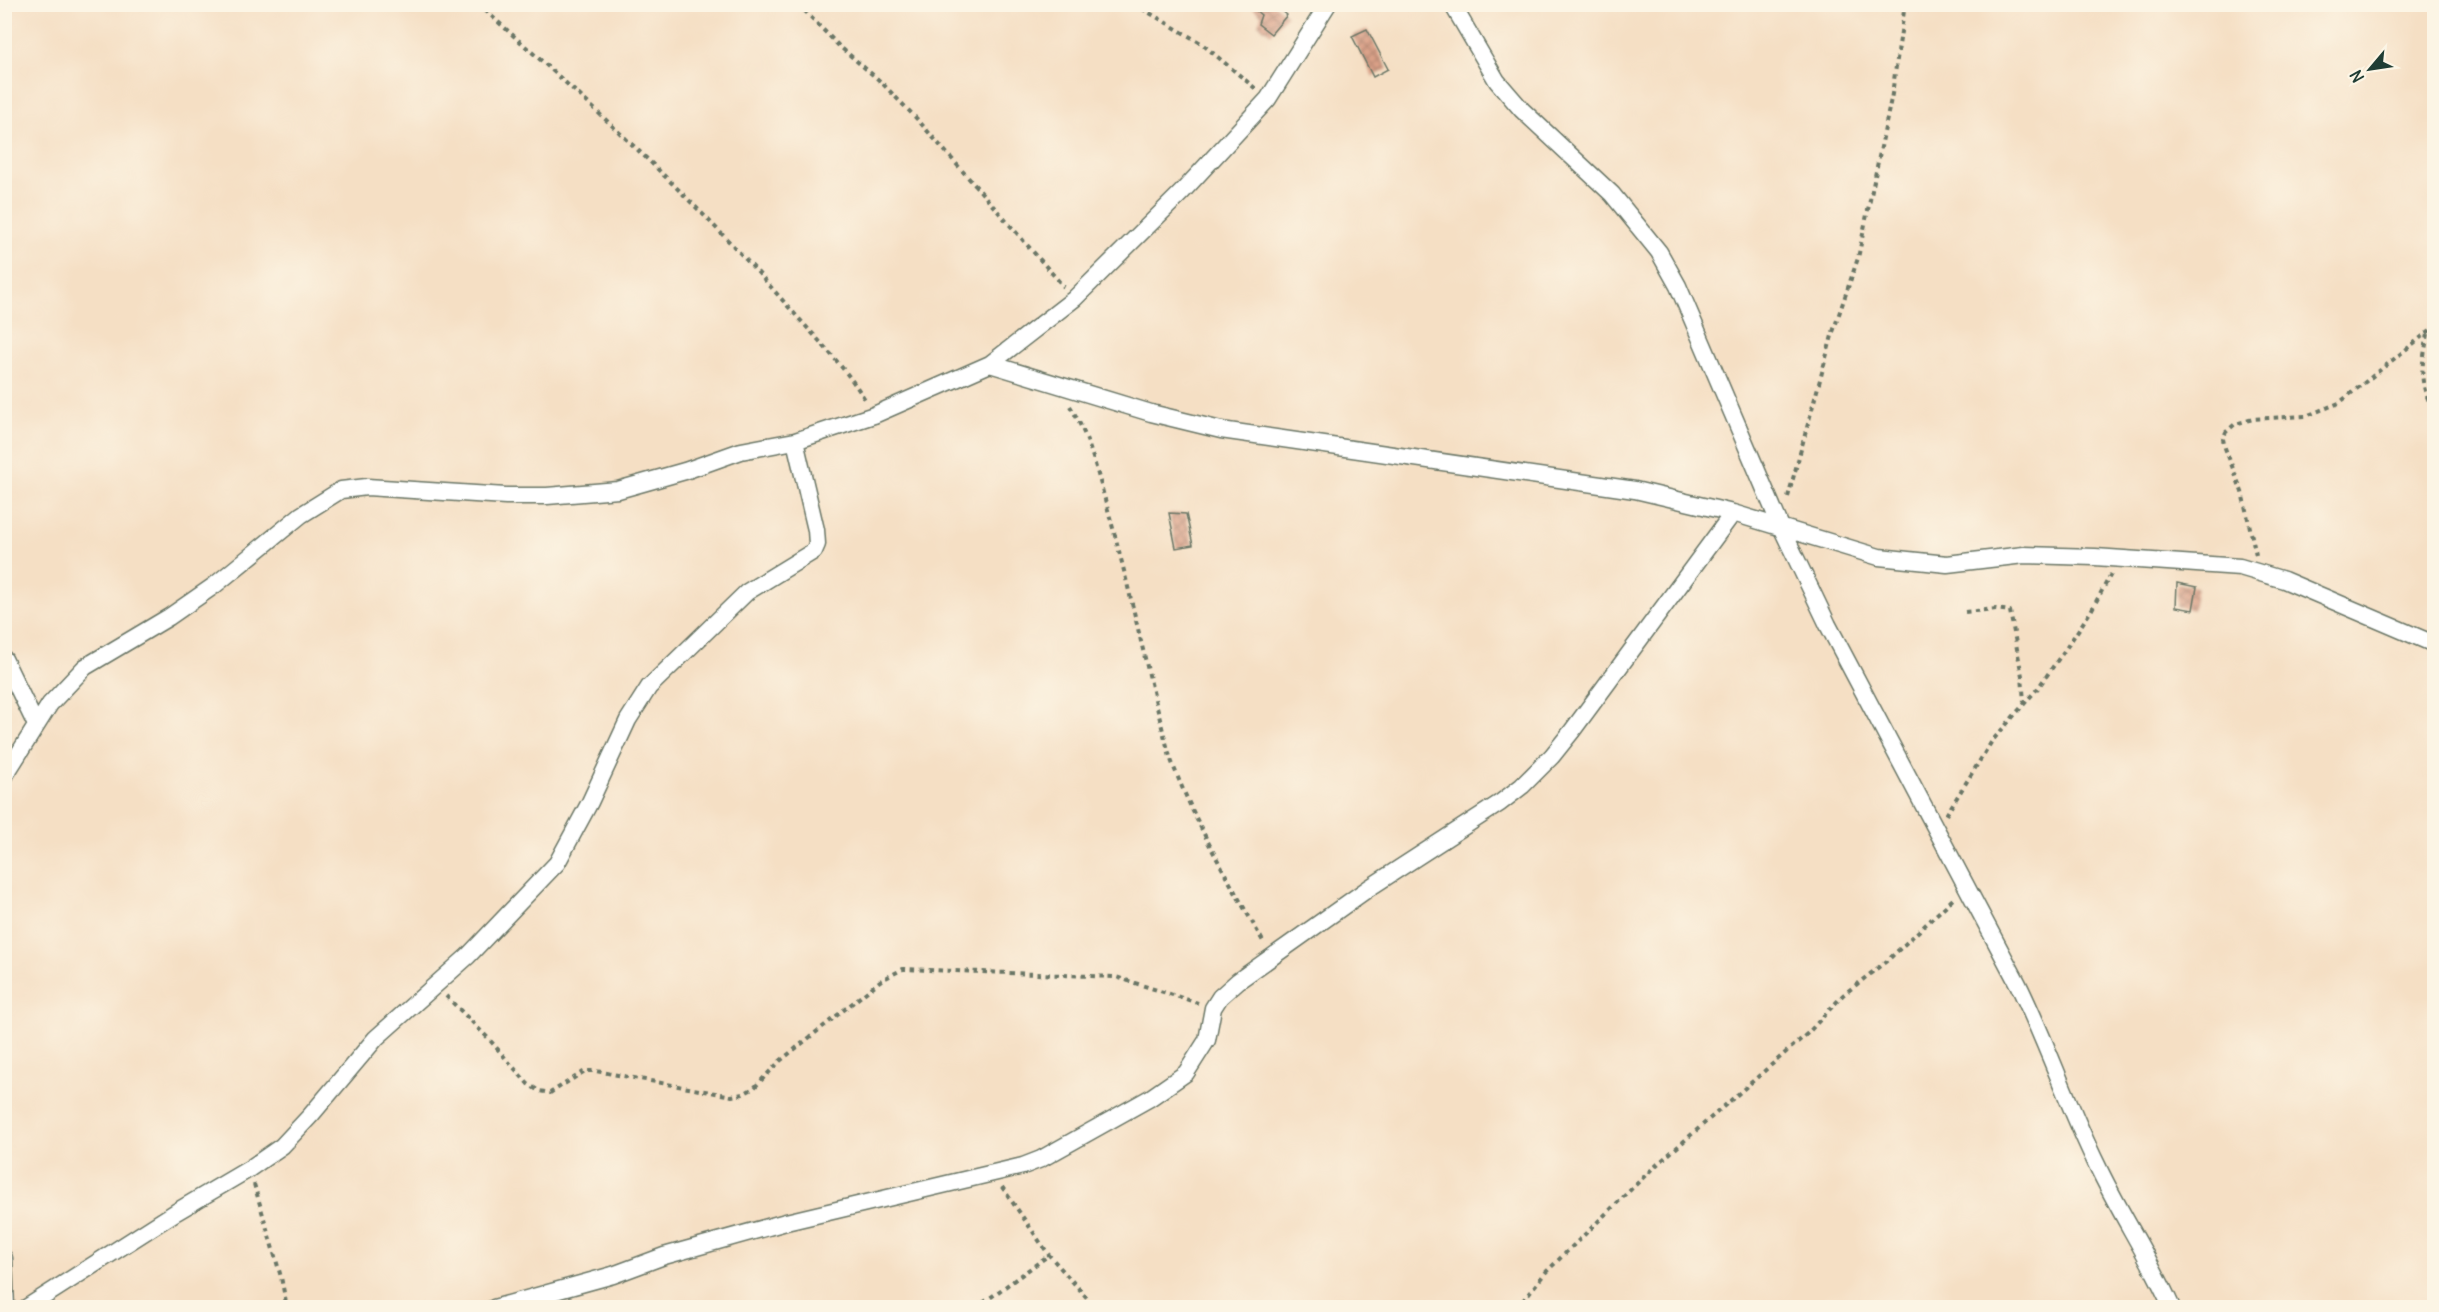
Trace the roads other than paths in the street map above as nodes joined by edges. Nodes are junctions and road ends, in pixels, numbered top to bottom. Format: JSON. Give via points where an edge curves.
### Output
{"nodes":[{"id":1,"x":1328,"y":4,"type":"edge"},
{"id":2,"x":1452,"y":4,"type":"edge"},
{"id":3,"x":990,"y":364,"type":"junction"},
{"id":4,"x":795,"y":441,"type":"junction"},
{"id":5,"x":1733,"y":513,"type":"junction"},
{"id":6,"x":1781,"y":527,"type":"junction"},
{"id":7,"x":2434,"y":644,"type":"edge"},
{"id":8,"x":4,"y":659,"type":"edge"},
{"id":9,"x":36,"y":725,"type":"junction"},
{"id":10,"x":4,"y":777,"type":"edge"},
{"id":11,"x":4,"y":1258,"type":"edge"},
{"id":12,"x":6,"y":1308,"type":"edge"},
{"id":13,"x":26,"y":1308,"type":"edge"},
{"id":14,"x":494,"y":1308,"type":"edge"},
{"id":15,"x":2172,"y":1308,"type":"edge"}],
"edges":[{"from":1,"to":3,"type":"street","via":[[1268,99],[1181,193],[1074,299]]},
{"from":2,"to":6,"type":"street","via":[[1497,81],[1522,110],[1612,194],[1659,252],[1678,286]]},
{"from":3,"to":4,"type":"street","via":[[874,415]]},
{"from":3,"to":5,"type":"street","via":[[1221,430],[1586,482]]},
{"from":4,"to":9,"type":"street","via":[[741,451],[618,490],[526,496],[367,487],[341,490],[301,514],[178,611],[85,667]]},
{"from":4,"to":13,"type":"street","via":[[816,530],[814,551],[747,592],[649,687],[628,720],[556,863],[468,956],[376,1038],[282,1146]]},
{"from":5,"to":6,"type":"street"},
{"from":5,"to":14,"type":"street","via":[[1552,756],[1500,803],[1369,888],[1220,997],[1213,1008],[1207,1040],[1186,1072],[1150,1098],[1041,1159],[786,1222]]},
{"from":6,"to":7,"type":"street","via":[[1879,557],[1914,562],[1947,564],[2024,555],[2240,567],[2284,580]]},
{"from":6,"to":15,"type":"street","via":[[1828,625],[2033,1015],[2097,1165]]},
{"from":8,"to":9,"type":"street"},
{"from":9,"to":10,"type":"street"},
{"from":11,"to":12,"type":"street"}]}
